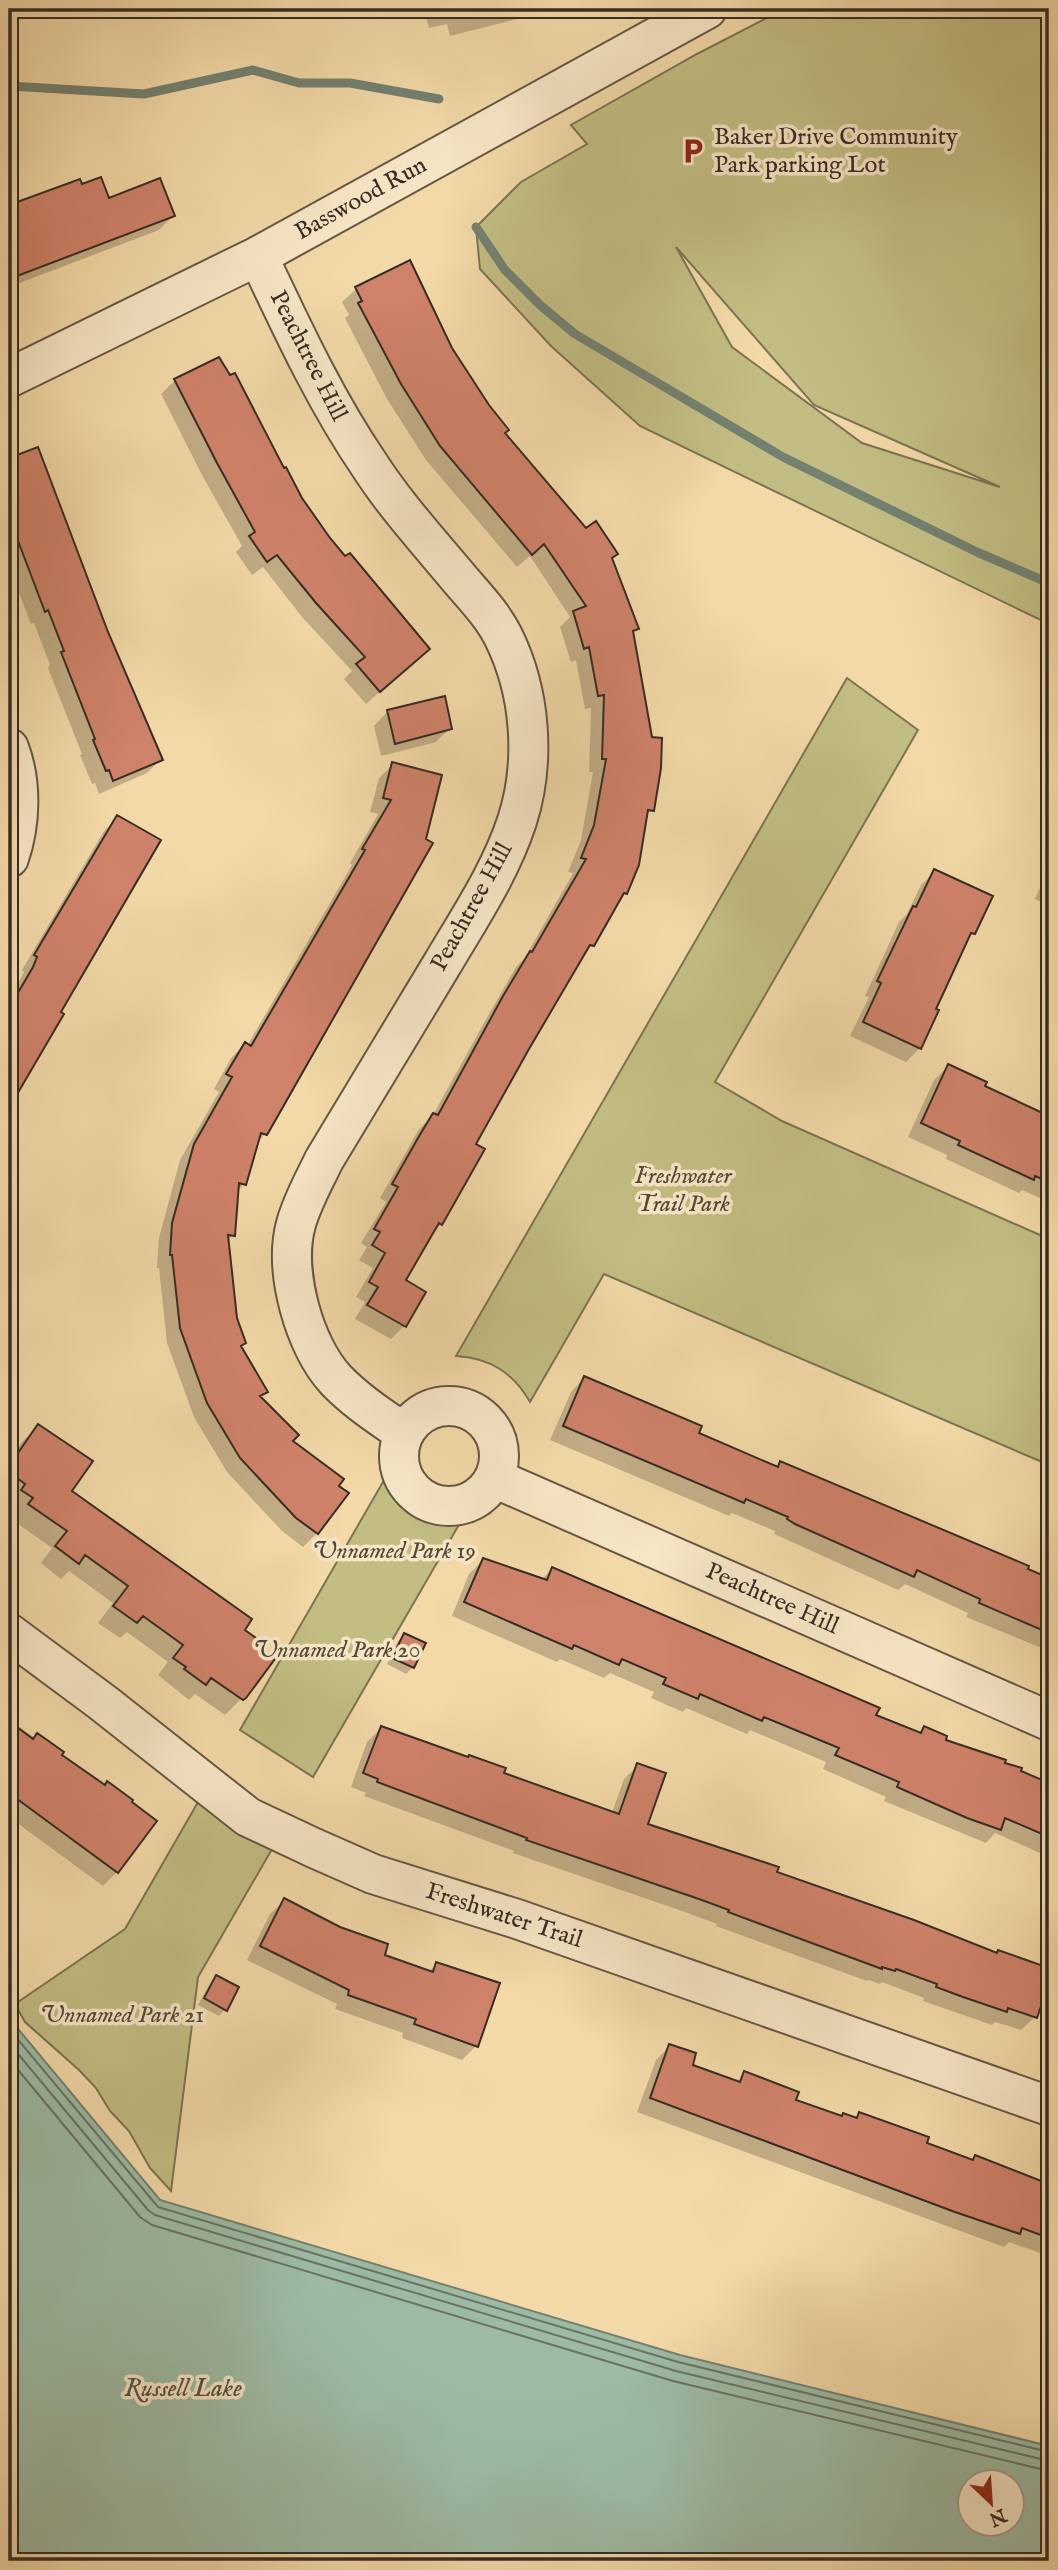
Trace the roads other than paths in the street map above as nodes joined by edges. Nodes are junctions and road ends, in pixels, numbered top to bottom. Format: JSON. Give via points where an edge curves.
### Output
{"nodes":[{"id":1,"x":707,"y":9,"type":"edge"},
{"id":2,"x":258,"y":256,"type":"junction"},
{"id":3,"x":9,"y":378,"type":"edge"},
{"id":4,"x":9,"y":748,"type":"edge"},
{"id":5,"x":9,"y":858,"type":"edge"},
{"id":6,"x":404,"y":1433,"type":"junction"},
{"id":7,"x":494,"y":1478,"type":"junction"},
{"id":8,"x":9,"y":1633,"type":"edge"},
{"id":9,"x":1049,"y":1721,"type":"edge"},
{"id":10,"x":1049,"y":2106,"type":"edge"}],
"edges":[{"from":1,"to":2,"type":"street","name":"Basswood Run"},
{"from":2,"to":3,"type":"street","name":"Basswood Run"},
{"from":2,"to":6,"type":"street","name":"Peachtree Hill","via":[[309,364],[352,440],[388,493],[502,635],[526,709],[529,759],[517,820],[498,866],[324,1160],[295,1226],[292,1268],[309,1336],[351,1395]]},
{"from":4,"to":5,"type":"street","via":[[19,788]]},
{"from":6,"to":7,"type":"street","via":[[429,1410],[445,1406],[478,1416],[491,1428],[498,1444]]},
{"from":6,"to":7,"type":"street","via":[[399,1449],[402,1472],[414,1492],[426,1500],[458,1506],[485,1491]]},
{"from":7,"to":9,"type":"street","name":"Peachtree Hill"},
{"from":8,"to":10,"type":"street","name":"Freshwater Trail","via":[[248,1817],[314,1848],[373,1874],[517,1919]]}]}
